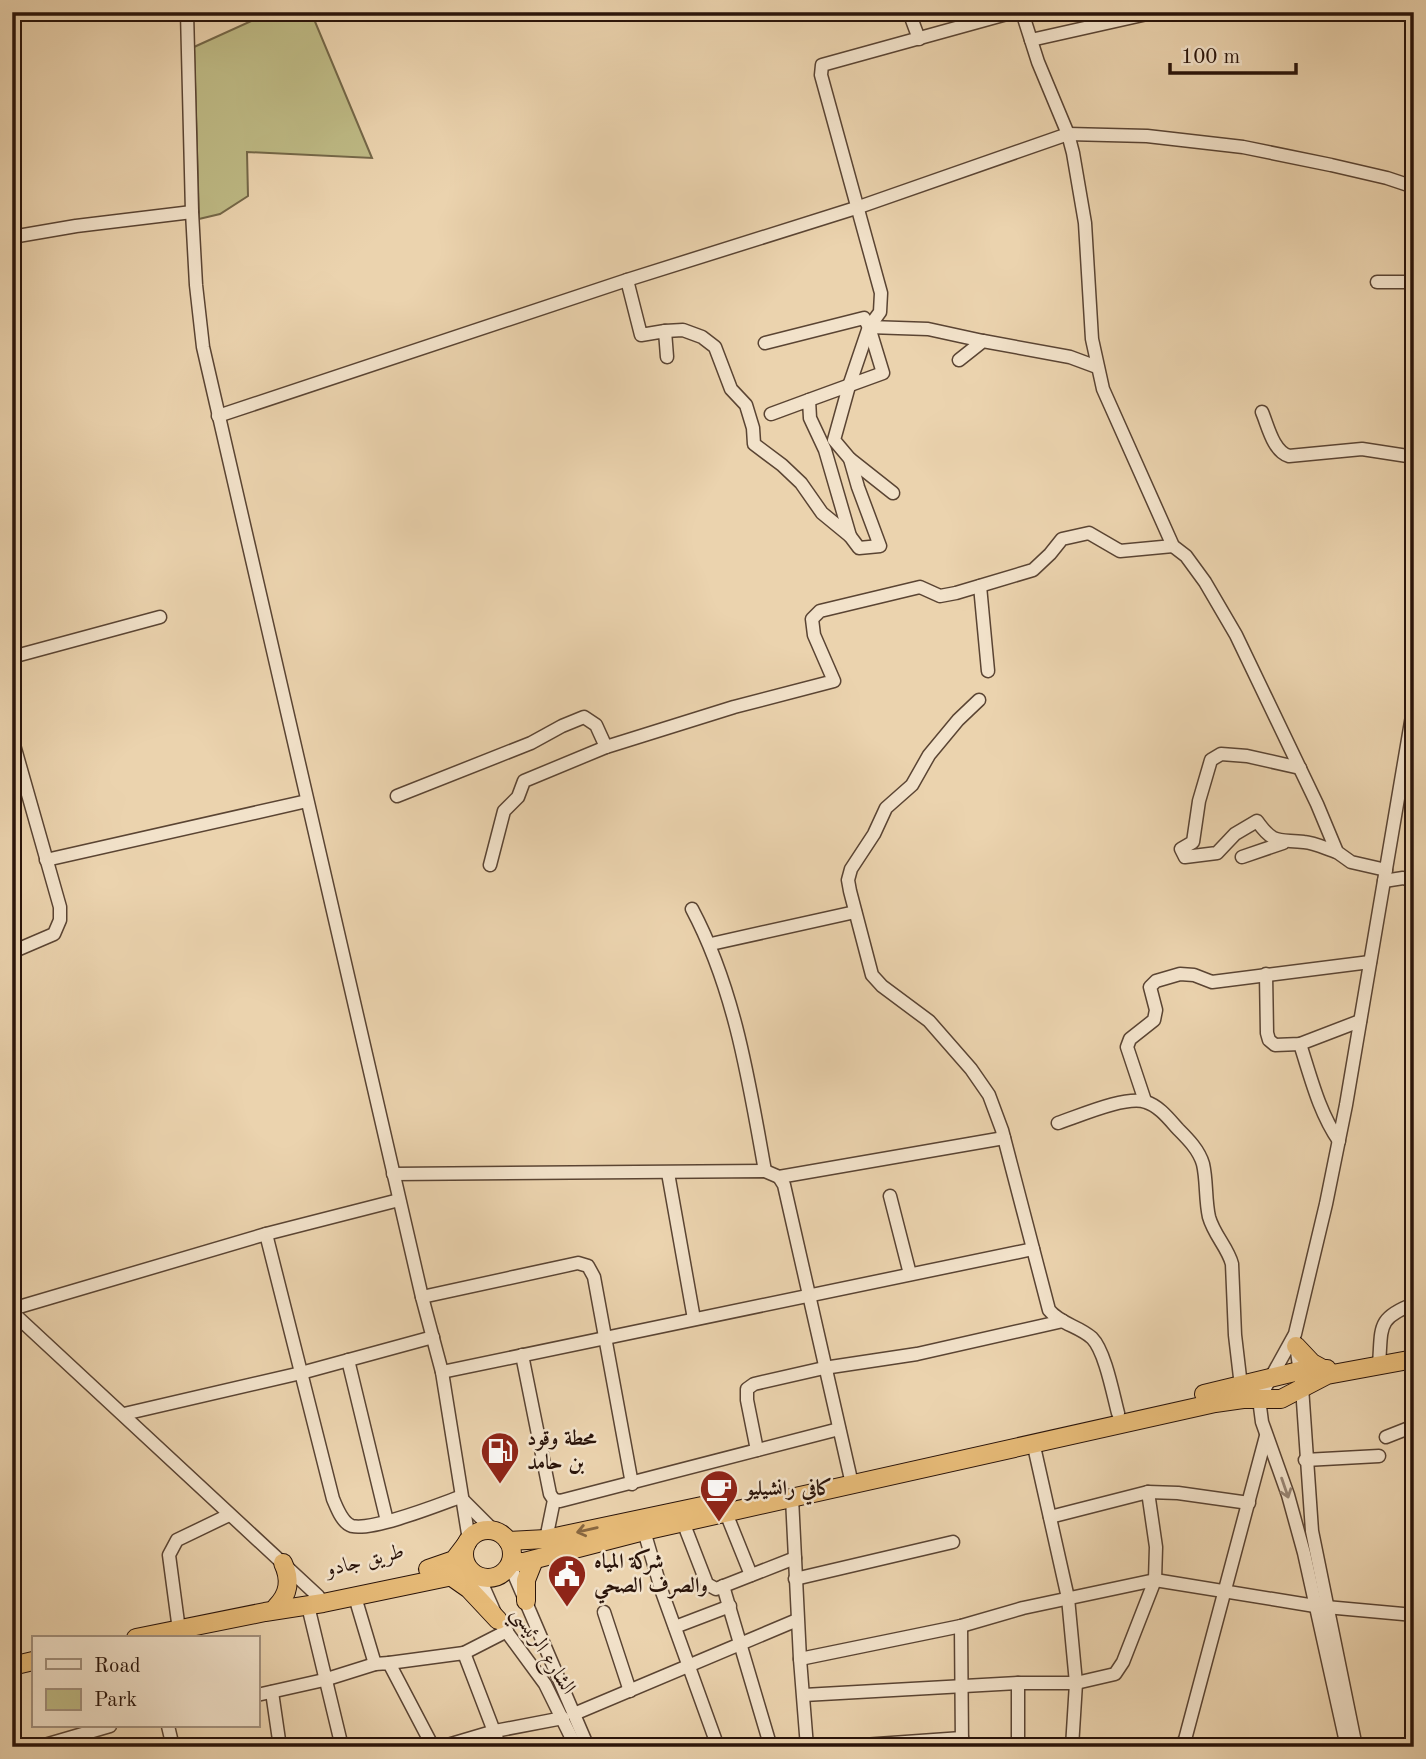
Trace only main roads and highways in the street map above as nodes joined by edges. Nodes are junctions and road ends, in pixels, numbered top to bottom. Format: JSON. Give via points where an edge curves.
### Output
{"nodes":[{"id":1,"x":1296,"y":1340,"type":"road end"},
{"id":2,"x":1414,"y":1359,"type":"edge"},
{"id":3,"x":1323,"y":1369,"type":"junction"},
{"id":4,"x":1348,"y":1370,"type":"junction"},
{"id":5,"x":1301,"y":1379,"type":"junction"},
{"id":6,"x":851,"y":1478,"type":"junction"},
{"id":7,"x":501,"y":1536,"type":"junction"},
{"id":8,"x":468,"y":1541,"type":"junction"},
{"id":9,"x":534,"y":1560,"type":"junction"},
{"id":10,"x":283,"y":1563,"type":"road end"},
{"id":11,"x":510,"y":1563,"type":"junction"},
{"id":12,"x":475,"y":1574,"type":"junction"},
{"id":13,"x":449,"y":1575,"type":"junction"},
{"id":14,"x":526,"y":1601,"type":"road end"},
{"id":15,"x":316,"y":1602,"type":"junction"},
{"id":16,"x":271,"y":1610,"type":"junction"},
{"id":17,"x":503,"y":1625,"type":"road end"},
{"id":18,"x":147,"y":1636,"type":"edge"},
{"id":19,"x":32,"y":1661,"type":"edge"},
{"id":20,"x":12,"y":1666,"type":"edge"}],
"edges":[{"from":1,"to":3,"type":"highway","via":[[1312,1363]]},
{"from":2,"to":4,"type":"highway"},
{"from":3,"to":4,"type":"highway"},
{"from":3,"to":5,"type":"highway"},
{"from":4,"to":5,"type":"highway"},
{"from":5,"to":6,"type":"highway","via":[[1270,1378]]},
{"from":5,"to":6,"type":"highway","via":[[1292,1395],[1281,1399],[1215,1403]]},
{"from":6,"to":7,"type":"highway","one_way":true,"via":[[546,1539]]},
{"from":6,"to":9,"type":"highway","via":[[792,1498]]},
{"from":7,"to":8,"type":"highway","via":[[483,1531]]},
{"from":7,"to":11,"type":"highway","via":[[512,1551]]},
{"from":8,"to":12,"type":"highway","via":[[464,1556]]},
{"from":8,"to":15,"type":"highway","name":"طريق جادو","via":[[445,1565]]},
{"from":9,"to":11,"type":"highway"},
{"from":9,"to":14,"type":"highway","via":[[526,1580]]},
{"from":10,"to":16,"type":"highway","via":[[287,1592]]},
{"from":11,"to":12,"type":"highway","via":[[497,1577]]},
{"from":12,"to":13,"type":"highway","name":"طريق جادو"},
{"from":13,"to":15,"type":"highway","name":"طريق جادو"},
{"from":13,"to":17,"type":"highway"},
{"from":15,"to":16,"type":"highway","name":"طريق جادو"},
{"from":16,"to":18,"type":"highway","name":"طريق جادو"},
{"from":19,"to":20,"type":"highway"}]}
